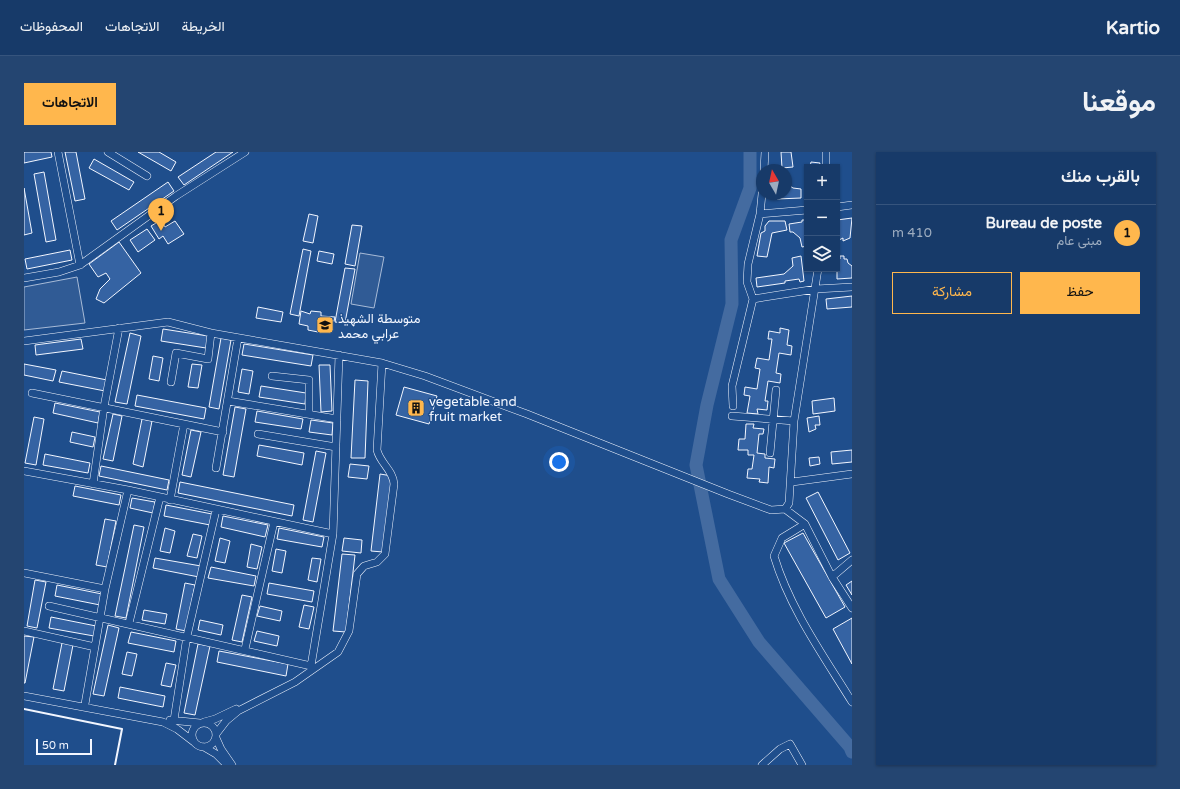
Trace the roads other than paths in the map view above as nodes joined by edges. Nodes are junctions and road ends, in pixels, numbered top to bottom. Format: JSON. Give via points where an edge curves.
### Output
{"nodes":[{"id":1,"x":58,"y":152,"type":"edge"},
{"id":2,"x":108,"y":152,"type":"edge"},
{"id":3,"x":245,"y":152,"type":"edge"},
{"id":4,"x":765,"y":152,"type":"edge"},
{"id":5,"x":826,"y":152,"type":"edge"},
{"id":6,"x":764,"y":164,"type":"edge"},
{"id":7,"x":826,"y":164,"type":"edge"},
{"id":8,"x":147,"y":176,"type":"dead end"},
{"id":9,"x":761,"y":200,"type":"edge"},
{"id":10,"x":852,"y":205,"type":"edge"},
{"id":11,"x":840,"y":207,"type":"edge"},
{"id":12,"x":804,"y":210,"type":"edge"},
{"id":13,"x":760,"y":214,"type":"junction"},
{"id":14,"x":80,"y":265,"type":"junction"},
{"id":15,"x":818,"y":272,"type":"edge"},
{"id":16,"x":24,"y":278,"type":"edge"},
{"id":17,"x":852,"y":287,"type":"edge"},
{"id":18,"x":816,"y":289,"type":"junction"},
{"id":19,"x":753,"y":299,"type":"junction"},
{"id":20,"x":119,"y":328,"type":"junction"},
{"id":21,"x":211,"y":333,"type":"junction"},
{"id":22,"x":238,"y":338,"type":"junction"},
{"id":23,"x":24,"y":341,"type":"edge"},
{"id":24,"x":339,"y":355,"type":"junction"},
{"id":25,"x":382,"y":363,"type":"junction"},
{"id":26,"x":272,"y":376,"type":"dead end"},
{"id":27,"x":170,"y":382,"type":"dead end"},
{"id":28,"x":776,"y":390,"type":"dead end"},
{"id":29,"x":32,"y":393,"type":"dead end"},
{"id":30,"x":228,"y":401,"type":"junction"},
{"id":31,"x":733,"y":406,"type":"dead end"},
{"id":32,"x":104,"y":407,"type":"junction"},
{"id":33,"x":309,"y":414,"type":"junction"},
{"id":34,"x":732,"y":416,"type":"dead end"},
{"id":35,"x":337,"y":419,"type":"junction"},
{"id":36,"x":773,"y":420,"type":"junction"},
{"id":37,"x":794,"y":421,"type":"junction"},
{"id":38,"x":184,"y":424,"type":"junction"},
{"id":39,"x":223,"y":432,"type":"junction"},
{"id":40,"x":258,"y":434,"type":"dead end"},
{"id":41,"x":336,"y":446,"type":"junction"},
{"id":42,"x":770,"y":453,"type":"dead end"},
{"id":43,"x":216,"y":468,"type":"dead end"},
{"id":44,"x":24,"y":471,"type":"edge"},
{"id":45,"x":852,"y":474,"type":"edge"},
{"id":46,"x":792,"y":482,"type":"junction"},
{"id":47,"x":93,"y":484,"type":"junction"},
{"id":48,"x":128,"y":490,"type":"junction"},
{"id":49,"x":160,"y":497,"type":"junction"},
{"id":50,"x":170,"y":500,"type":"junction"},
{"id":51,"x":785,"y":509,"type":"junction"},
{"id":52,"x":216,"y":510,"type":"junction"},
{"id":53,"x":274,"y":522,"type":"junction"},
{"id":54,"x":805,"y":524,"type":"junction"},
{"id":55,"x":333,"y":534,"type":"junction"},
{"id":56,"x":852,"y":560,"type":"edge"},
{"id":57,"x":24,"y":573,"type":"edge"},
{"id":58,"x":832,"y":576,"type":"junction"},
{"id":59,"x":105,"y":589,"type":"junction"},
{"id":60,"x":49,"y":606,"type":"dead end"},
{"id":61,"x":852,"y":608,"type":"edge"},
{"id":62,"x":101,"y":618,"type":"junction"},
{"id":63,"x":129,"y":623,"type":"junction"},
{"id":64,"x":24,"y":631,"type":"edge"},
{"id":65,"x":187,"y":636,"type":"junction"},
{"id":66,"x":94,"y":647,"type":"junction"},
{"id":67,"x":245,"y":650,"type":"junction"},
{"id":68,"x":302,"y":676,"type":"junction"},
{"id":69,"x":24,"y":693,"type":"edge"},
{"id":70,"x":24,"y":696,"type":"edge"},
{"id":71,"x":852,"y":702,"type":"edge"},
{"id":72,"x":85,"y":704,"type":"junction"},
{"id":73,"x":174,"y":720,"type":"junction"},
{"id":74,"x":202,"y":723,"type":"junction"},
{"id":75,"x":216,"y":736,"type":"junction"},
{"id":76,"x":194,"y":742,"type":"junction"},
{"id":77,"x":204,"y":747,"type":"junction"},
{"id":78,"x":228,"y":763,"type":"edge"},
{"id":79,"x":762,"y":765,"type":"edge"},
{"id":80,"x":802,"y":765,"type":"edge"}],
"edges":[{"from":1,"to":14,"type":"street"},
{"from":2,"to":8,"type":"street"},
{"from":3,"to":14,"type":"street","via":[[176,196]]},
{"from":4,"to":6,"type":"street"},
{"from":5,"to":7,"type":"street"},
{"from":9,"to":13,"type":"street"},
{"from":10,"to":11,"type":"street"},
{"from":12,"to":13,"type":"street"},
{"from":13,"to":19,"type":"street","via":[[748,264],[747,282]]},
{"from":14,"to":16,"type":"street","via":[[59,272]]},
{"from":15,"to":18,"type":"street"},
{"from":17,"to":18,"type":"street"},
{"from":18,"to":19,"type":"street"},
{"from":18,"to":37,"type":"street"},
{"from":19,"to":31,"type":"street","via":[[732,386]]},
{"from":20,"to":21,"type":"street","via":[[168,322]]},
{"from":20,"to":23,"type":"street"},
{"from":20,"to":32,"type":"street"},
{"from":21,"to":22,"type":"street"},
{"from":21,"to":27,"type":"street","via":[[208,359],[176,353]]},
{"from":22,"to":24,"type":"street"},
{"from":22,"to":30,"type":"street"},
{"from":24,"to":25,"type":"street"},
{"from":24,"to":35,"type":"street"},
{"from":25,"to":51,"type":"street","via":[[425,376],[527,414],[771,510]]},
{"from":25,"to":68,"type":"street","via":[[377,450],[394,484],[386,550],[380,560],[364,566],[357,574],[349,631],[342,647],[329,660]]},
{"from":26,"to":33,"type":"street","via":[[309,380]]},
{"from":28,"to":36,"type":"street"},
{"from":29,"to":32,"type":"street"},
{"from":30,"to":33,"type":"street"},
{"from":30,"to":39,"type":"street"},
{"from":32,"to":38,"type":"street"},
{"from":32,"to":47,"type":"street"},
{"from":33,"to":35,"type":"street"},
{"from":34,"to":36,"type":"street"},
{"from":35,"to":41,"type":"street"},
{"from":36,"to":37,"type":"street"},
{"from":36,"to":42,"type":"street"},
{"from":37,"to":46,"type":"street"},
{"from":38,"to":39,"type":"street"},
{"from":38,"to":50,"type":"street"},
{"from":39,"to":43,"type":"street"},
{"from":40,"to":41,"type":"street"},
{"from":41,"to":55,"type":"street"},
{"from":44,"to":47,"type":"street"},
{"from":45,"to":46,"type":"street"},
{"from":46,"to":51,"type":"street","via":[[789,503]]},
{"from":47,"to":48,"type":"street"},
{"from":48,"to":49,"type":"street"},
{"from":48,"to":59,"type":"street"},
{"from":49,"to":50,"type":"street"},
{"from":49,"to":63,"type":"street"},
{"from":50,"to":52,"type":"street"},
{"from":51,"to":54,"type":"street"},
{"from":52,"to":53,"type":"street"},
{"from":52,"to":65,"type":"street"},
{"from":53,"to":55,"type":"street"},
{"from":53,"to":67,"type":"street"},
{"from":54,"to":58,"type":"street"},
{"from":54,"to":71,"type":"street","via":[[782,538],[774,556],[780,577],[805,625]]},
{"from":55,"to":67,"type":"street","via":[[311,666]]},
{"from":56,"to":58,"type":"street"},
{"from":57,"to":59,"type":"street"},
{"from":58,"to":61,"type":"street"},
{"from":59,"to":62,"type":"street"},
{"from":60,"to":62,"type":"street"},
{"from":62,"to":63,"type":"street"},
{"from":62,"to":66,"type":"street"},
{"from":63,"to":65,"type":"street"},
{"from":64,"to":66,"type":"street"},
{"from":65,"to":67,"type":"street"},
{"from":65,"to":73,"type":"street"},
{"from":66,"to":72,"type":"street"},
{"from":68,"to":74,"type":"street","via":[[221,717]]},
{"from":68,"to":75,"type":"street","via":[[238,711],[226,721]]},
{"from":69,"to":72,"type":"street"},
{"from":70,"to":76,"type":"street","via":[[163,722]]},
{"from":72,"to":73,"type":"street"},
{"from":73,"to":74,"type":"street"},
{"from":74,"to":75,"type":"street","via":[[211,724]]},
{"from":74,"to":76,"type":"street","via":[[192,731]]},
{"from":75,"to":77,"type":"street","via":[[212,744]]},
{"from":75,"to":78,"type":"street"},
{"from":76,"to":77,"type":"street"},
{"from":77,"to":78,"type":"street"},
{"from":79,"to":80,"type":"street","via":[[780,748],[790,744]]}]}
